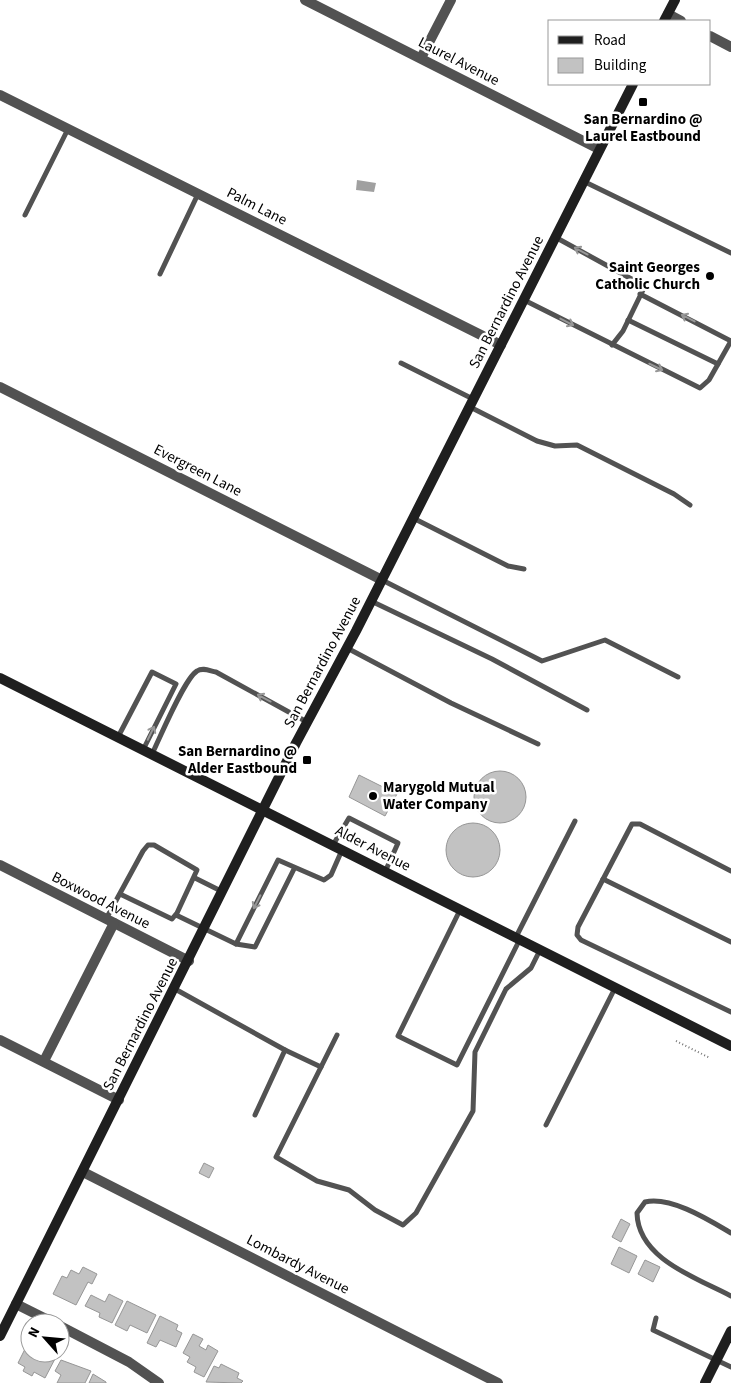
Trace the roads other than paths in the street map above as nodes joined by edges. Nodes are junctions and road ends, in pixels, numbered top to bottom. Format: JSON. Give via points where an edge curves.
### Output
{"nodes":[{"id":1,"x":305,"y":0,"type":"edge"},
{"id":2,"x":451,"y":0,"type":"edge"},
{"id":3,"x":675,"y":0,"type":"edge"},
{"id":4,"x":666,"y":18,"type":"edge"},
{"id":5,"x":711,"y":37,"type":"edge"},
{"id":6,"x":731,"y":47,"type":"edge"},
{"id":7,"x":421,"y":58,"type":"junction"},
{"id":8,"x":631,"y":85,"type":"edge"},
{"id":9,"x":0,"y":95,"type":"edge"},
{"id":10,"x":68,"y":128,"type":"junction"},
{"id":11,"x":599,"y":149,"type":"junction"},
{"id":12,"x":583,"y":181,"type":"junction"},
{"id":13,"x":198,"y":194,"type":"junction"},
{"id":14,"x":25,"y":215,"type":"dead end"},
{"id":15,"x":555,"y":237,"type":"junction"},
{"id":16,"x":731,"y":252,"type":"edge"},
{"id":17,"x":160,"y":274,"type":"dead end"},
{"id":18,"x":640,"y":294,"type":"junction"},
{"id":19,"x":523,"y":300,"type":"junction"},
{"id":20,"x":628,"y":320,"type":"junction"},
{"id":21,"x":731,"y":342,"type":"edge"},
{"id":22,"x":501,"y":345,"type":"junction"},
{"id":23,"x":612,"y":346,"type":"junction"},
{"id":24,"x":401,"y":362,"type":"dead end"},
{"id":25,"x":718,"y":364,"type":"junction"},
{"id":26,"x":0,"y":387,"type":"edge"},
{"id":27,"x":471,"y":403,"type":"junction"},
{"id":28,"x":690,"y":505,"type":"dead end"},
{"id":29,"x":413,"y":518,"type":"junction"},
{"id":30,"x":524,"y":569,"type":"dead end"},
{"id":31,"x":382,"y":580,"type":"junction"},
{"id":32,"x":371,"y":601,"type":"junction"},
{"id":33,"x":347,"y":647,"type":"junction"},
{"id":34,"x":678,"y":677,"type":"dead end"},
{"id":35,"x":0,"y":678,"type":"edge"},
{"id":36,"x":587,"y":710,"type":"dead end"},
{"id":37,"x":307,"y":722,"type":"junction"},
{"id":38,"x":118,"y":737,"type":"junction"},
{"id":39,"x":538,"y":744,"type":"dead end"},
{"id":40,"x":148,"y":752,"type":"junction"},
{"id":41,"x":264,"y":809,"type":"junction"},
{"id":42,"x":575,"y":821,"type":"dead end"},
{"id":43,"x":338,"y":847,"type":"junction"},
{"id":44,"x":0,"y":865,"type":"edge"},
{"id":45,"x":294,"y":869,"type":"junction"},
{"id":46,"x":731,"y":871,"type":"edge"},
{"id":47,"x":385,"y":872,"type":"junction"},
{"id":48,"x":194,"y":878,"type":"junction"},
{"id":49,"x":603,"y":879,"type":"junction"},
{"id":50,"x":223,"y":892,"type":"junction"},
{"id":51,"x":120,"y":894,"type":"junction"},
{"id":52,"x":460,"y":909,"type":"junction"},
{"id":53,"x":176,"y":915,"type":"junction"},
{"id":54,"x":110,"y":921,"type":"junction"},
{"id":55,"x":205,"y":928,"type":"junction"},
{"id":56,"x":518,"y":938,"type":"junction"},
{"id":57,"x":731,"y":942,"type":"edge"},
{"id":58,"x":236,"y":944,"type":"junction"},
{"id":59,"x":540,"y":950,"type":"junction"},
{"id":60,"x":189,"y":961,"type":"junction"},
{"id":61,"x":175,"y":988,"type":"junction"},
{"id":62,"x":615,"y":988,"type":"junction"},
{"id":63,"x":731,"y":1012,"type":"edge"},
{"id":64,"x":337,"y":1035,"type":"dead end"},
{"id":65,"x":0,"y":1040,"type":"edge"},
{"id":66,"x":731,"y":1046,"type":"edge"},
{"id":67,"x":285,"y":1050,"type":"junction"},
{"id":68,"x":44,"y":1061,"type":"junction"},
{"id":69,"x":321,"y":1068,"type":"junction"},
{"id":70,"x":119,"y":1100,"type":"junction"},
{"id":71,"x":254,"y":1115,"type":"dead end"},
{"id":72,"x":546,"y":1124,"type":"dead end"},
{"id":73,"x":83,"y":1172,"type":"junction"},
{"id":74,"x":731,"y":1233,"type":"edge"},
{"id":75,"x":731,"y":1296,"type":"edge"},
{"id":76,"x":16,"y":1304,"type":"junction"},
{"id":77,"x":34,"y":1313,"type":"edge"},
{"id":78,"x":656,"y":1318,"type":"dead end"},
{"id":79,"x":731,"y":1330,"type":"edge"},
{"id":80,"x":70,"y":1331,"type":"edge"},
{"id":81,"x":0,"y":1336,"type":"edge"},
{"id":82,"x":716,"y":1359,"type":"junction"},
{"id":83,"x":731,"y":1367,"type":"edge"},
{"id":84,"x":159,"y":1383,"type":"edge"},
{"id":85,"x":498,"y":1383,"type":"edge"},
{"id":86,"x":705,"y":1383,"type":"edge"}],
"edges":[{"from":1,"to":7,"type":"street","name":"Laurel Avenue"},
{"from":2,"to":7,"type":"street"},
{"from":3,"to":4,"type":"main road"},
{"from":5,"to":6,"type":"street"},
{"from":7,"to":11,"type":"street","name":"Laurel Avenue"},
{"from":8,"to":11,"type":"main road","name":"San Bernardino Avenue"},
{"from":9,"to":10,"type":"street","name":"Palm Lane"},
{"from":10,"to":13,"type":"street","name":"Palm Lane"},
{"from":10,"to":14,"type":"lane"},
{"from":11,"to":12,"type":"main road","name":"San Bernardino Avenue"},
{"from":12,"to":15,"type":"main road","name":"San Bernardino Avenue"},
{"from":12,"to":16,"type":"lane"},
{"from":13,"to":17,"type":"lane"},
{"from":13,"to":22,"type":"street","name":"Palm Lane"},
{"from":18,"to":15,"type":"lane","one_way":true,"via":[[643,290],[637,282]]},
{"from":15,"to":19,"type":"main road","name":"San Bernardino Avenue"},
{"from":18,"to":20,"type":"lane"},
{"from":21,"to":18,"type":"lane","one_way":true},
{"from":19,"to":22,"type":"main road","name":"San Bernardino Avenue"},
{"from":19,"to":23,"type":"lane","one_way":true},
{"from":20,"to":23,"type":"lane"},
{"from":20,"to":25,"type":"lane"},
{"from":21,"to":25,"type":"lane"},
{"from":22,"to":27,"type":"main road","name":"San Bernardino Avenue"},
{"from":23,"to":25,"type":"lane","one_way":true,"via":[[700,388]]},
{"from":24,"to":27,"type":"lane"},
{"from":26,"to":31,"type":"street","name":"Evergreen Lane"},
{"from":27,"to":28,"type":"lane","via":[[506,428],[555,446],[577,445]]},
{"from":27,"to":29,"type":"main road","name":"San Bernardino Avenue"},
{"from":29,"to":30,"type":"lane","via":[[508,566]]},
{"from":29,"to":31,"type":"main road","name":"San Bernardino Avenue"},
{"from":31,"to":32,"type":"main road","name":"San Bernardino Avenue"},
{"from":31,"to":34,"type":"lane","via":[[542,661],[605,640]]},
{"from":32,"to":33,"type":"main road","name":"San Bernardino Avenue"},
{"from":32,"to":36,"type":"lane","via":[[492,659]]},
{"from":33,"to":37,"type":"main road","name":"San Bernardino Avenue"},
{"from":33,"to":39,"type":"lane","via":[[451,703]]},
{"from":35,"to":38,"type":"main road","name":"Alder Avenue"},
{"from":37,"to":40,"type":"lane","one_way":true,"via":[[205,669],[197,671],[188,682]]},
{"from":37,"to":41,"type":"main road","name":"San Bernardino Avenue"},
{"from":38,"to":40,"type":"main road","name":"Alder Avenue"},
{"from":40,"to":38,"type":"lane","one_way":true,"via":[[159,717],[176,684],[152,672]]},
{"from":40,"to":41,"type":"main road","name":"Alder Avenue"},
{"from":41,"to":43,"type":"main road","name":"Alder Avenue"},
{"from":41,"to":50,"type":"main road","name":"San Bernardino Avenue"},
{"from":42,"to":56,"type":"lane"},
{"from":43,"to":45,"type":"lane","via":[[331,874],[324,880],[300,868]]},
{"from":43,"to":47,"type":"main road","name":"Alder Avenue"},
{"from":43,"to":47,"type":"lane","via":[[349,818],[398,843]]},
{"from":44,"to":54,"type":"street","name":"Boxwood Avenue"},
{"from":45,"to":58,"type":"lane","via":[[256,946]]},
{"from":45,"to":58,"type":"lane","one_way":true,"via":[[278,860]]},
{"from":46,"to":49,"type":"lane","via":[[640,824],[632,824]]},
{"from":47,"to":52,"type":"main road","name":"Alder Avenue"},
{"from":48,"to":50,"type":"lane"},
{"from":48,"to":51,"type":"lane","via":[[195,867],[151,844],[143,851]]},
{"from":48,"to":53,"type":"lane"},
{"from":49,"to":57,"type":"lane"},
{"from":49,"to":63,"type":"lane","via":[[578,927],[577,935],[581,940]]},
{"from":50,"to":55,"type":"main road","name":"San Bernardino Avenue"},
{"from":51,"to":53,"type":"lane","via":[[168,919]]},
{"from":51,"to":54,"type":"lane"},
{"from":52,"to":56,"type":"main road","name":"Alder Avenue"},
{"from":52,"to":56,"type":"lane","via":[[398,1036],[458,1066]]},
{"from":53,"to":55,"type":"lane"},
{"from":54,"to":60,"type":"street","name":"Boxwood Avenue"},
{"from":54,"to":68,"type":"street"},
{"from":55,"to":58,"type":"lane"},
{"from":55,"to":60,"type":"main road","name":"San Bernardino Avenue"},
{"from":56,"to":59,"type":"main road","name":"Alder Avenue"},
{"from":59,"to":62,"type":"main road","name":"Alder Avenue"},
{"from":59,"to":69,"type":"lane","via":[[531,968],[506,989],[475,1052],[473,1111],[416,1213],[403,1225],[375,1210],[349,1190],[317,1181],[276,1157]]},
{"from":60,"to":61,"type":"main road","name":"San Bernardino Avenue"},
{"from":61,"to":67,"type":"lane"},
{"from":61,"to":70,"type":"main road","name":"San Bernardino Avenue"},
{"from":62,"to":66,"type":"main road","name":"Alder Avenue"},
{"from":62,"to":72,"type":"lane"},
{"from":64,"to":69,"type":"lane"},
{"from":65,"to":68,"type":"street"},
{"from":67,"to":69,"type":"lane"},
{"from":67,"to":71,"type":"lane"},
{"from":68,"to":70,"type":"street"},
{"from":70,"to":73,"type":"main road","name":"San Bernardino Avenue"},
{"from":73,"to":76,"type":"main road","name":"San Bernardino Avenue"},
{"from":73,"to":85,"type":"street","name":"Lombardy Avenue"},
{"from":74,"to":75,"type":"lane","via":[[699,1215],[660,1200],[645,1202],[637,1213],[640,1232],[659,1256]]},
{"from":76,"to":77,"type":"street"},
{"from":76,"to":81,"type":"main road","name":"San Bernardino Avenue"},
{"from":78,"to":82,"type":"lane","via":[[653,1330]]},
{"from":79,"to":82,"type":"main road"},
{"from":80,"to":84,"type":"street","via":[[129,1362]]},
{"from":82,"to":83,"type":"lane"},
{"from":82,"to":86,"type":"main road"}]}
